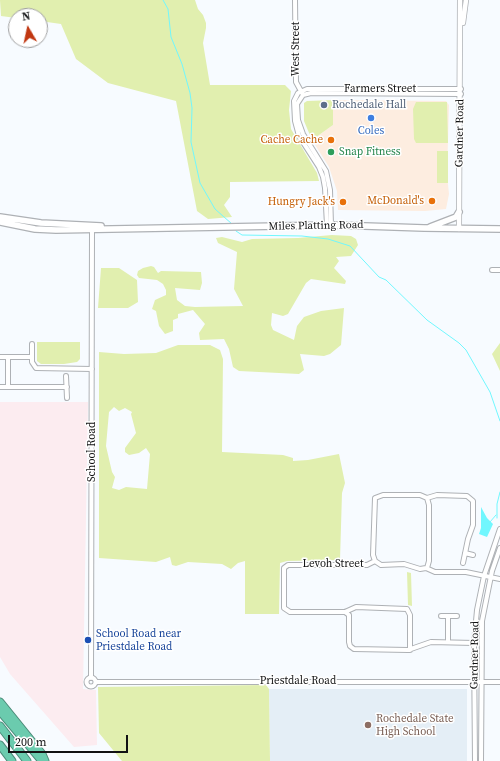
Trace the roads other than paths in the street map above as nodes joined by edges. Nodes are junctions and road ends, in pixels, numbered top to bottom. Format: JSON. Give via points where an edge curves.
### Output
{"nodes":[{"id":1,"x":295,"y":0,"type":"edge"},
{"id":2,"x":460,"y":0,"type":"edge"},
{"id":3,"x":466,"y":0,"type":"edge"},
{"id":4,"x":461,"y":38,"type":"junction"},
{"id":5,"x":461,"y":92,"type":"junction"},
{"id":6,"x":302,"y":93,"type":"junction"},
{"id":7,"x":459,"y":212,"type":"junction"},
{"id":8,"x":0,"y":217,"type":"edge"},
{"id":9,"x":0,"y":222,"type":"edge"},
{"id":10,"x":329,"y":225,"type":"junction"},
{"id":11,"x":92,"y":228,"type":"junction"},
{"id":12,"x":424,"y":228,"type":"junction"},
{"id":13,"x":500,"y":228,"type":"edge"},
{"id":14,"x":459,"y":229,"type":"junction"},
{"id":15,"x":492,"y":270,"type":"dead end"},
{"id":16,"x":500,"y":270,"type":"edge"},
{"id":17,"x":32,"y":344,"type":"dead end"},
{"id":18,"x":0,"y":357,"type":"edge"},
{"id":19,"x":8,"y":357,"type":"junction"},
{"id":20,"x":32,"y":357,"type":"junction"},
{"id":21,"x":92,"y":369,"type":"junction"},
{"id":22,"x":66,"y":376,"type":"dead end"},
{"id":23,"x":0,"y":387,"type":"edge"},
{"id":24,"x":8,"y":387,"type":"junction"},
{"id":25,"x":66,"y":388,"type":"junction"},
{"id":26,"x":67,"y":398,"type":"dead end"},
{"id":27,"x":427,"y":498,"type":"junction"},
{"id":28,"x":500,"y":529,"type":"edge"},
{"id":29,"x":500,"y":548,"type":"edge"},
{"id":30,"x":465,"y":552,"type":"junction"},
{"id":31,"x":473,"y":555,"type":"dead end"},
{"id":32,"x":375,"y":561,"type":"junction"},
{"id":33,"x":463,"y":563,"type":"dead end"},
{"id":34,"x":427,"y":568,"type":"junction"},
{"id":35,"x":484,"y":576,"type":"junction"},
{"id":36,"x":491,"y":577,"type":"junction"},
{"id":37,"x":500,"y":579,"type":"edge"},
{"id":38,"x":345,"y":612,"type":"junction"},
{"id":39,"x":441,"y":616,"type":"dead end"},
{"id":40,"x":448,"y":616,"type":"junction"},
{"id":41,"x":457,"y":616,"type":"dead end"},
{"id":42,"x":448,"y":642,"type":"junction"},
{"id":43,"x":474,"y":643,"type":"junction"},
{"id":44,"x":410,"y":650,"type":"junction"},
{"id":45,"x":91,"y":678,"type":"junction"},
{"id":46,"x":96,"y":682,"type":"junction"},
{"id":47,"x":474,"y":682,"type":"junction"},
{"id":48,"x":482,"y":682,"type":"junction"},
{"id":49,"x":500,"y":682,"type":"edge"},
{"id":50,"x":0,"y":702,"type":"edge"},
{"id":51,"x":0,"y":711,"type":"edge"},
{"id":52,"x":0,"y":726,"type":"edge"},
{"id":53,"x":0,"y":745,"type":"edge"},
{"id":54,"x":12,"y":761,"type":"edge"},
{"id":55,"x":28,"y":761,"type":"edge"},
{"id":56,"x":44,"y":761,"type":"edge"},
{"id":57,"x":474,"y":761,"type":"edge"},
{"id":58,"x":481,"y":761,"type":"edge"}],
"edges":[{"from":1,"to":6,"type":"street","name":"West Street","via":[[296,82]]},
{"from":2,"to":4,"type":"street","name":"Gardner Road"},
{"from":3,"to":4,"type":"street","name":"Gardner Road"},
{"from":4,"to":5,"type":"street","name":"Gardner Road"},
{"from":5,"to":6,"type":"street","name":"Farmers Street"},
{"from":5,"to":7,"type":"street","name":"Gardner Road"},
{"from":6,"to":10,"type":"street","name":"West Street","via":[[298,104],[300,125],[308,143],[323,165]]},
{"from":7,"to":12,"type":"main road","via":[[456,217]]},
{"from":7,"to":14,"type":"street","name":"Gardner Road"},
{"from":8,"to":11,"type":"main road","name":"Miles Platting Road"},
{"from":9,"to":11,"type":"main road","name":"Miles Platting Road","via":[[36,229]]},
{"from":10,"to":11,"type":"main road","name":"Miles Platting Road"},
{"from":10,"to":12,"type":"main road","name":"Miles Platting Road"},
{"from":11,"to":21,"type":"street","name":"School Road"},
{"from":12,"to":14,"type":"main road","name":"Miles Platting Road"},
{"from":13,"to":14,"type":"main road","name":"Miles Platting Road"},
{"from":15,"to":16,"type":"street"},
{"from":17,"to":20,"type":"street"},
{"from":18,"to":19,"type":"street"},
{"from":19,"to":20,"type":"street"},
{"from":19,"to":24,"type":"street"},
{"from":20,"to":21,"type":"street","via":[[34,366],[39,369]]},
{"from":21,"to":45,"type":"street","name":"School Road"},
{"from":22,"to":25,"type":"street"},
{"from":23,"to":24,"type":"street"},
{"from":24,"to":25,"type":"street"},
{"from":25,"to":26,"type":"street"},
{"from":27,"to":30,"type":"street","via":[[437,495],[467,496],[472,499],[473,525]]},
{"from":27,"to":32,"type":"street","via":[[420,495],[383,495],[375,498]]},
{"from":27,"to":34,"type":"street"},
{"from":28,"to":35,"type":"street","name":"Gardner Road"},
{"from":29,"to":36,"type":"street","name":"Gardner Road"},
{"from":30,"to":31,"type":"street"},
{"from":30,"to":33,"type":"street"},
{"from":32,"to":34,"type":"street","name":"Levoh Street","via":[[381,565],[404,564],[420,569]]},
{"from":32,"to":38,"type":"street","name":"Levoh Street","via":[[367,565],[286,566],[284,608],[290,612]]},
{"from":34,"to":35,"type":"street","name":"Levoh Street","via":[[435,572],[466,572]]},
{"from":35,"to":36,"type":"street","name":"Levoh Street"},
{"from":35,"to":43,"type":"street","name":"Gardner Road"},
{"from":36,"to":37,"type":"street","name":"Levoh Street"},
{"from":36,"to":48,"type":"street","name":"Gardner Road","via":[[482,621]]},
{"from":38,"to":44,"type":"street","via":[[349,615],[349,642],[354,649]]},
{"from":38,"to":44,"type":"street","via":[[356,608],[407,609],[410,615]]},
{"from":39,"to":40,"type":"street"},
{"from":40,"to":41,"type":"street"},
{"from":40,"to":42,"type":"street"},
{"from":42,"to":43,"type":"street"},
{"from":42,"to":44,"type":"street","via":[[431,642]]},
{"from":43,"to":47,"type":"street","name":"Gardner Road"},
{"from":45,"to":46,"type":"street"},
{"from":45,"to":46,"type":"street","via":[[87,681],[88,685],[93,686]]},
{"from":46,"to":47,"type":"street","name":"Priestdale Road"},
{"from":47,"to":48,"type":"street","name":"Priestdale Road"},
{"from":47,"to":57,"type":"street","name":"Gardner Road"},
{"from":48,"to":49,"type":"street","name":"Priestdale Road"},
{"from":48,"to":58,"type":"street","name":"Gardner Road"},
{"from":50,"to":56,"type":"highway","via":[[42,754]]},
{"from":51,"to":56,"type":"highway"},
{"from":52,"to":55,"type":"highway"},
{"from":53,"to":54,"type":"highway"}]}
